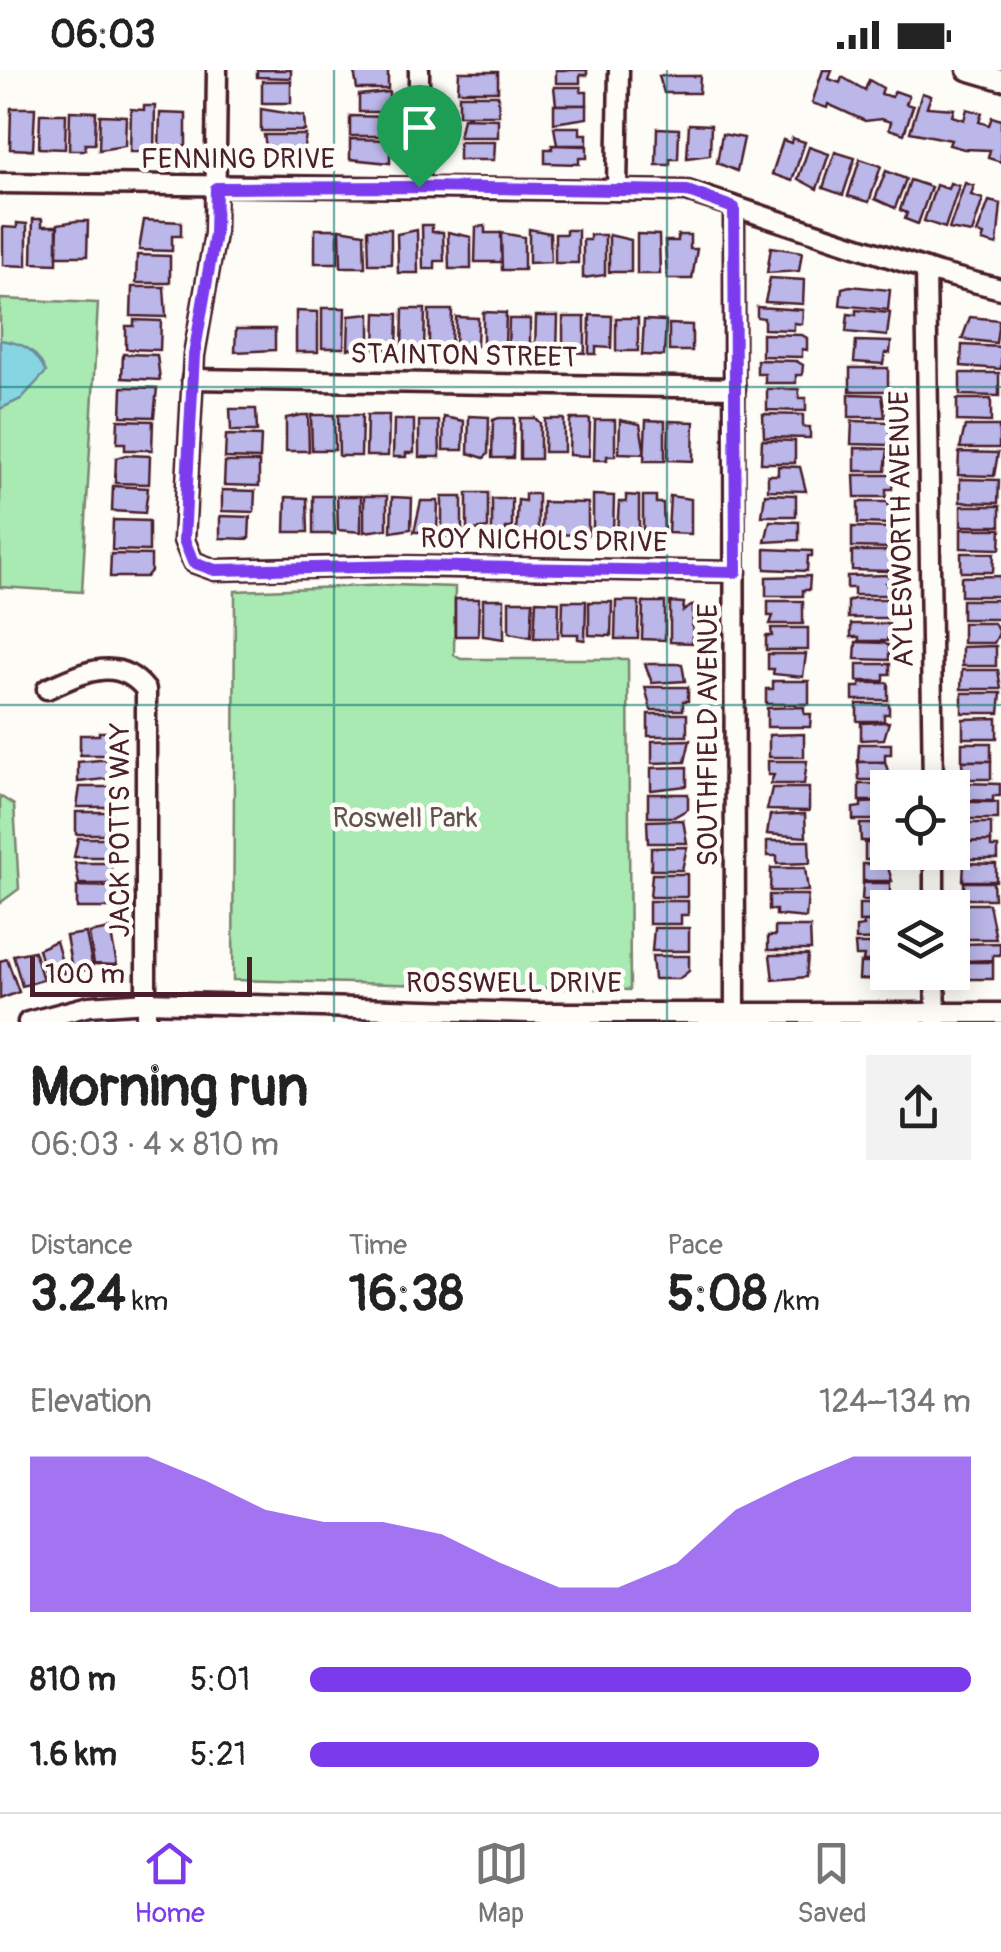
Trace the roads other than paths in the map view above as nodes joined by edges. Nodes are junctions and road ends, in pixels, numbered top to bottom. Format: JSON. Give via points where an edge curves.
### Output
{"nodes":[{"id":1,"x":217,"y":70,"type":"edge"},
{"id":2,"x":419,"y":70,"type":"edge"},
{"id":3,"x":618,"y":70,"type":"edge"},
{"id":4,"x":966,"y":70,"type":"edge"},
{"id":5,"x":1001,"y":80,"type":"edge"},
{"id":6,"x":0,"y":182,"type":"edge"},
{"id":7,"x":419,"y":187,"type":"junction"},
{"id":8,"x":216,"y":188,"type":"junction"},
{"id":9,"x":617,"y":190,"type":"junction"},
{"id":10,"x":734,"y":208,"type":"junction"},
{"id":11,"x":926,"y":270,"type":"junction"},
{"id":12,"x":1001,"y":289,"type":"edge"},
{"id":13,"x":192,"y":379,"type":"junction"},
{"id":14,"x":734,"y":388,"type":"junction"},
{"id":15,"x":736,"y":572,"type":"junction"},
{"id":16,"x":47,"y":689,"type":"dead end"},
{"id":17,"x":933,"y":770,"type":"edge"},
{"id":18,"x":935,"y":990,"type":"edge"},
{"id":19,"x":146,"y":1002,"type":"junction"},
{"id":20,"x":1001,"y":1012,"type":"edge"},
{"id":21,"x":332,"y":1015,"type":"edge"},
{"id":22,"x":735,"y":1016,"type":"edge"},
{"id":23,"x":936,"y":1016,"type":"edge"},
{"id":24,"x":528,"y":1017,"type":"edge"},
{"id":25,"x":28,"y":1022,"type":"edge"},
{"id":26,"x":146,"y":1022,"type":"edge"}],
"edges":[{"from":1,"to":8,"type":"street","name":"ROY NICHOLS DRIVE"},
{"from":2,"to":7,"type":"street"},
{"from":3,"to":9,"type":"street"},
{"from":4,"to":5,"type":"street"},
{"from":6,"to":8,"type":"street","name":"FENNING DRIVE"},
{"from":7,"to":8,"type":"street","name":"FENNING DRIVE"},
{"from":7,"to":9,"type":"street","name":"FENNING DRIVE"},
{"from":8,"to":13,"type":"street","name":"ROY NICHOLS DRIVE"},
{"from":9,"to":10,"type":"street","name":"FENNING DRIVE","via":[[687,191]]},
{"from":10,"to":11,"type":"street","name":"FENNING DRIVE"},
{"from":10,"to":14,"type":"street","name":"SOUTHFIELD AVENUE"},
{"from":11,"to":12,"type":"street","name":"FENNING DRIVE"},
{"from":11,"to":17,"type":"street","name":"AYLESWORTH AVENUE"},
{"from":13,"to":14,"type":"street","name":"STAINTON STREET"},
{"from":13,"to":15,"type":"street","name":"ROY NICHOLS DRIVE","via":[[184,540],[198,567]]},
{"from":14,"to":15,"type":"street","name":"SOUTHFIELD AVENUE"},
{"from":15,"to":22,"type":"street","name":"SOUTHFIELD AVENUE"},
{"from":16,"to":19,"type":"street","name":"JACK POTTS WAY","via":[[90,670],[113,668],[134,674],[146,690]]},
{"from":18,"to":23,"type":"street"},
{"from":19,"to":21,"type":"street","name":"ROSSWELL DRIVE"},
{"from":19,"to":25,"type":"street","name":"ROSSWELL DRIVE","via":[[89,1006]]},
{"from":19,"to":26,"type":"street","name":"JACK POTTS WAY"},
{"from":20,"to":23,"type":"street","name":"ROSSWELL DRIVE"},
{"from":21,"to":24,"type":"street","name":"ROSSWELL DRIVE"},
{"from":22,"to":23,"type":"street","name":"ROSSWELL DRIVE"},
{"from":22,"to":24,"type":"street","name":"ROSSWELL DRIVE"}]}
